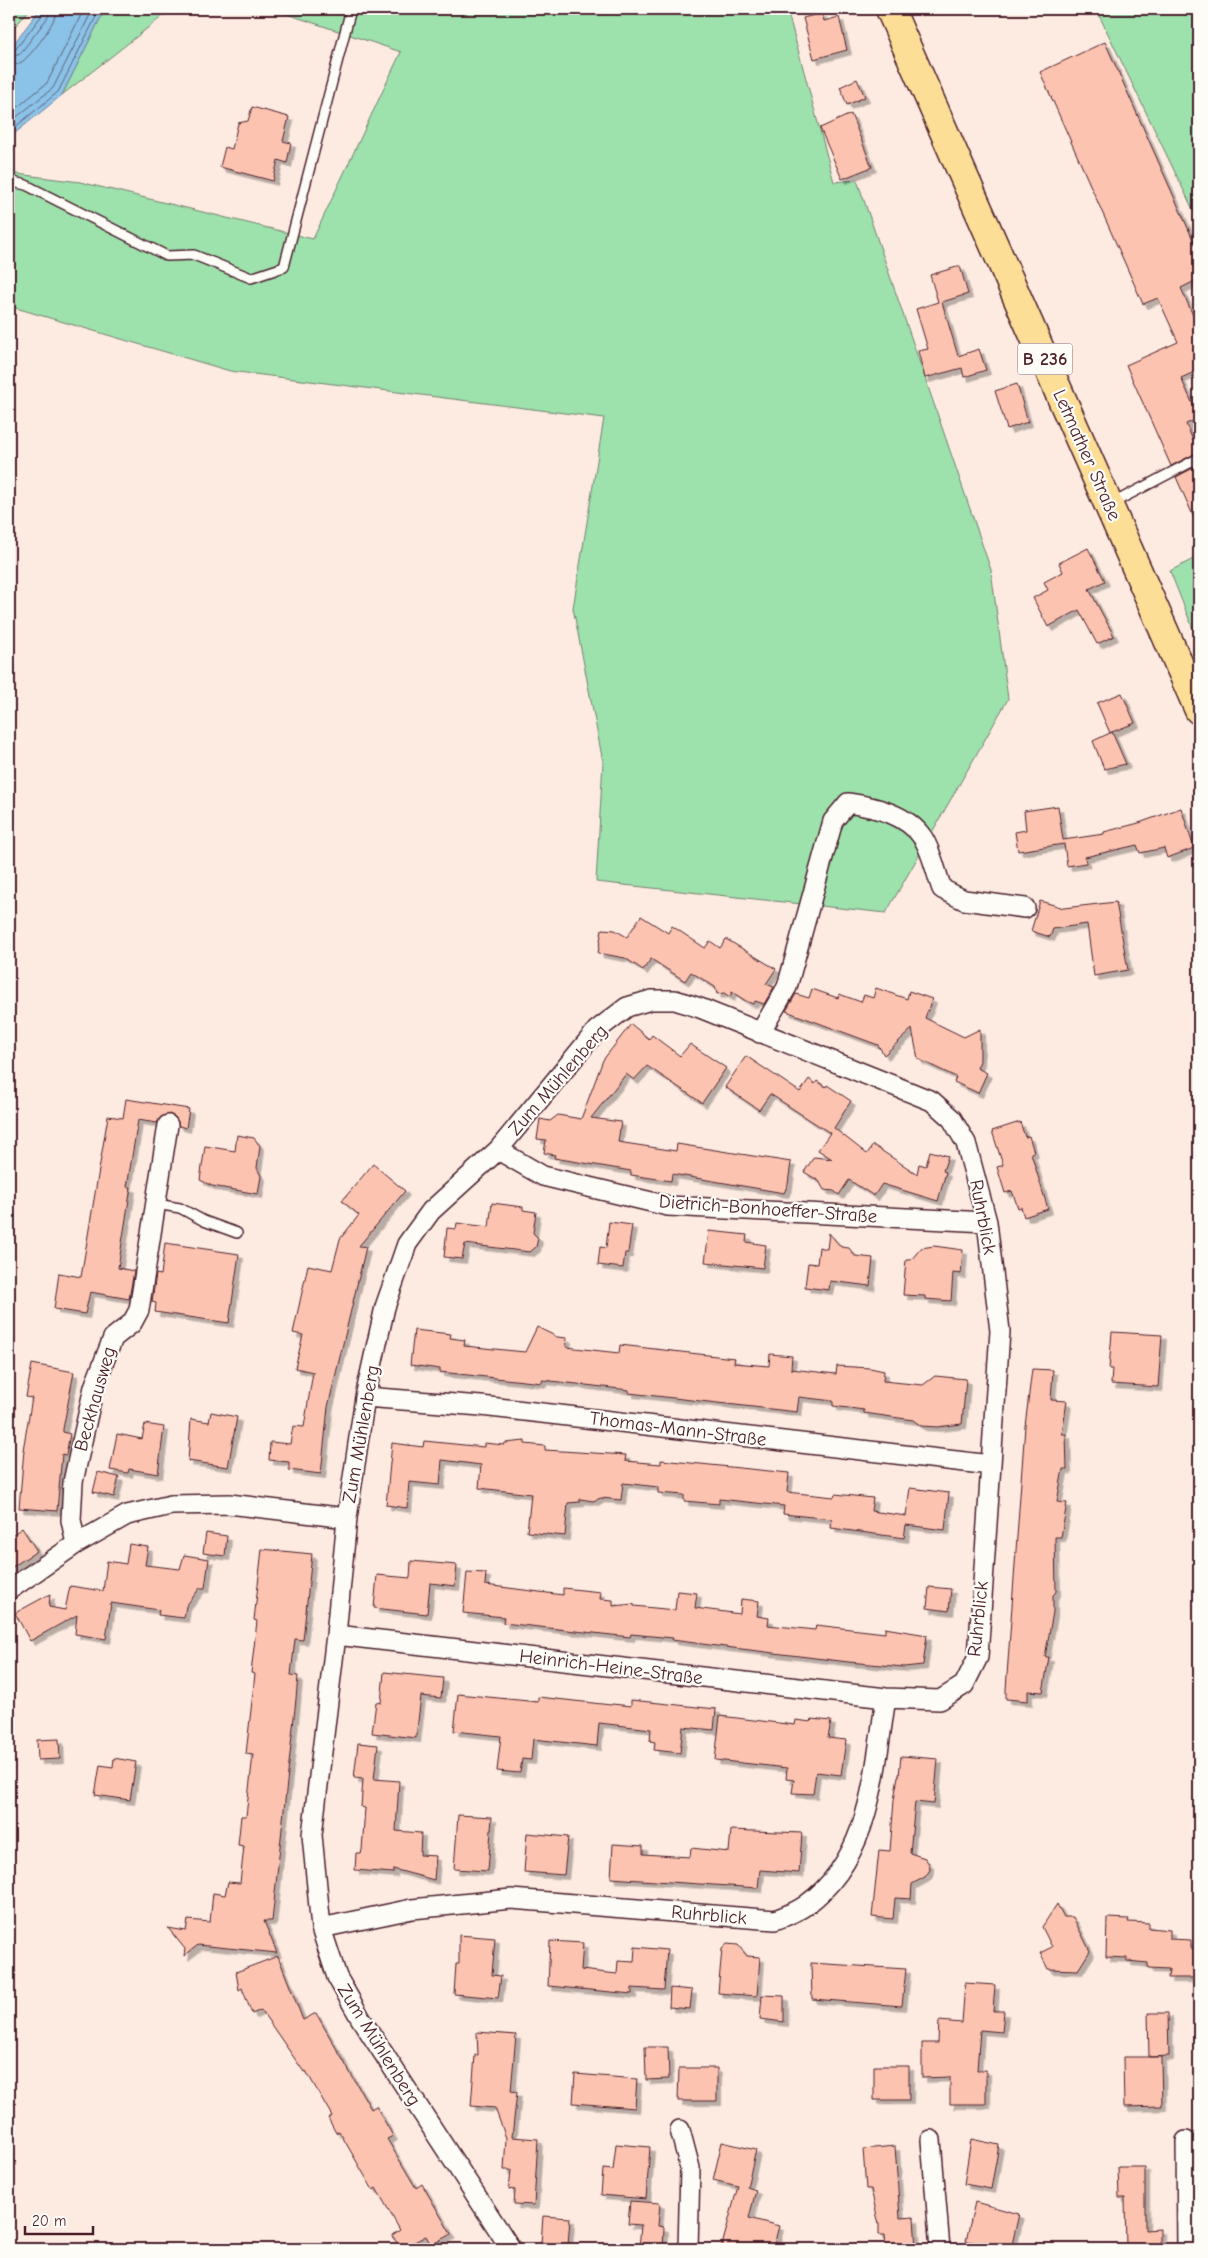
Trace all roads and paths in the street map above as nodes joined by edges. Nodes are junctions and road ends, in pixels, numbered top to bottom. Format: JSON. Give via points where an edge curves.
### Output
{"nodes":[{"id":1,"x":351,"y":9,"type":"edge"},
{"id":2,"x":890,"y":9,"type":"edge"},
{"id":3,"x":9,"y":181,"type":"edge"},
{"id":4,"x":1199,"y":458,"type":"edge"},
{"id":5,"x":1109,"y":505,"type":"junction"},
{"id":6,"x":1199,"y":710,"type":"edge"},
{"id":7,"x":1025,"y":908,"type":"dead end"},
{"id":8,"x":760,"y":1033,"type":"junction"},
{"id":9,"x":168,"y":1125,"type":"dead end"},
{"id":10,"x":498,"y":1150,"type":"junction"},
{"id":11,"x":156,"y":1204,"type":"junction"},
{"id":12,"x":987,"y":1222,"type":"junction"},
{"id":13,"x":237,"y":1233,"type":"dead end"},
{"id":14,"x":365,"y":1397,"type":"junction"},
{"id":15,"x":991,"y":1464,"type":"junction"},
{"id":16,"x":347,"y":1518,"type":"junction"},
{"id":17,"x":76,"y":1544,"type":"junction"},
{"id":18,"x":9,"y":1590,"type":"edge"},
{"id":19,"x":336,"y":1635,"type":"junction"},
{"id":20,"x":886,"y":1698,"type":"junction"},
{"id":21,"x":322,"y":1928,"type":"junction"},
{"id":22,"x":680,"y":2130,"type":"dead end"},
{"id":23,"x":931,"y":2140,"type":"dead end"},
{"id":24,"x":1186,"y":2141,"type":"dead end"},
{"id":25,"x":511,"y":2249,"type":"edge"},
{"id":26,"x":688,"y":2249,"type":"edge"},
{"id":27,"x":940,"y":2249,"type":"edge"},
{"id":28,"x":1187,"y":2249,"type":"edge"}],
"edges":[{"from":1,"to":3,"type":"lane","via":[[284,267],[251,278],[194,255],[167,256],[26,185]]},
{"from":2,"to":5,"type":"main road","name":"Letmather Straße","number":"B 236"},
{"from":4,"to":5,"type":"lane"},
{"from":5,"to":6,"type":"main road","name":"Letmather Straße","number":"B 236"},
{"from":7,"to":8,"type":"street","via":[[964,900],[942,888],[922,838],[901,818],[875,807],[848,803],[833,821],[787,987]]},
{"from":8,"to":10,"type":"street","name":"Zum Mühlenberg","via":[[675,1000],[651,1000],[627,1007],[597,1030]]},
{"from":8,"to":12,"type":"street","name":"Ruhrblick","via":[[932,1101],[952,1119],[966,1143]]},
{"from":9,"to":11,"type":"street","name":"Beckhausweg"},
{"from":10,"to":12,"type":"street","name":"Dietrich-Bonhoeffer-Straße","via":[[543,1176],[668,1206]]},
{"from":10,"to":14,"type":"street","name":"Zum Mühlenberg","via":[[431,1211],[407,1244],[385,1308]]},
{"from":11,"to":13,"type":"lane","via":[[180,1208]]},
{"from":11,"to":17,"type":"street","name":"Beckhausweg","via":[[139,1310],[132,1323],[113,1338],[94,1387],[70,1502]]},
{"from":12,"to":15,"type":"street","name":"Ruhrblick","via":[[1000,1331]]},
{"from":14,"to":15,"type":"street","name":"Thomas-Mann-Straße","via":[[481,1406]]},
{"from":14,"to":16,"type":"street","name":"Zum Mühlenberg"},
{"from":15,"to":20,"type":"street","name":"Ruhrblick","via":[[978,1656],[964,1684],[940,1700]]},
{"from":16,"to":17,"type":"street","name":"Zum Mühlenberg","via":[[229,1504],[171,1505],[126,1515]]},
{"from":16,"to":19,"type":"street","name":"Zum Mühlenberg"},
{"from":17,"to":18,"type":"street"},
{"from":19,"to":20,"type":"street","name":"Heinrich-Heine-Straße"},
{"from":19,"to":21,"type":"street","name":"Zum Mühlenberg","via":[[312,1835]]},
{"from":20,"to":21,"type":"street","name":"Ruhrblick","via":[[869,1806],[854,1848],[834,1878],[806,1906],[775,1920],[511,1899],[412,1909]]},
{"from":21,"to":25,"type":"street","name":"Zum Mühlenberg","via":[[337,1977],[360,2019]]},
{"from":22,"to":26,"type":"street","via":[[690,2168]]},
{"from":23,"to":27,"type":"street"},
{"from":24,"to":28,"type":"street"}]}
